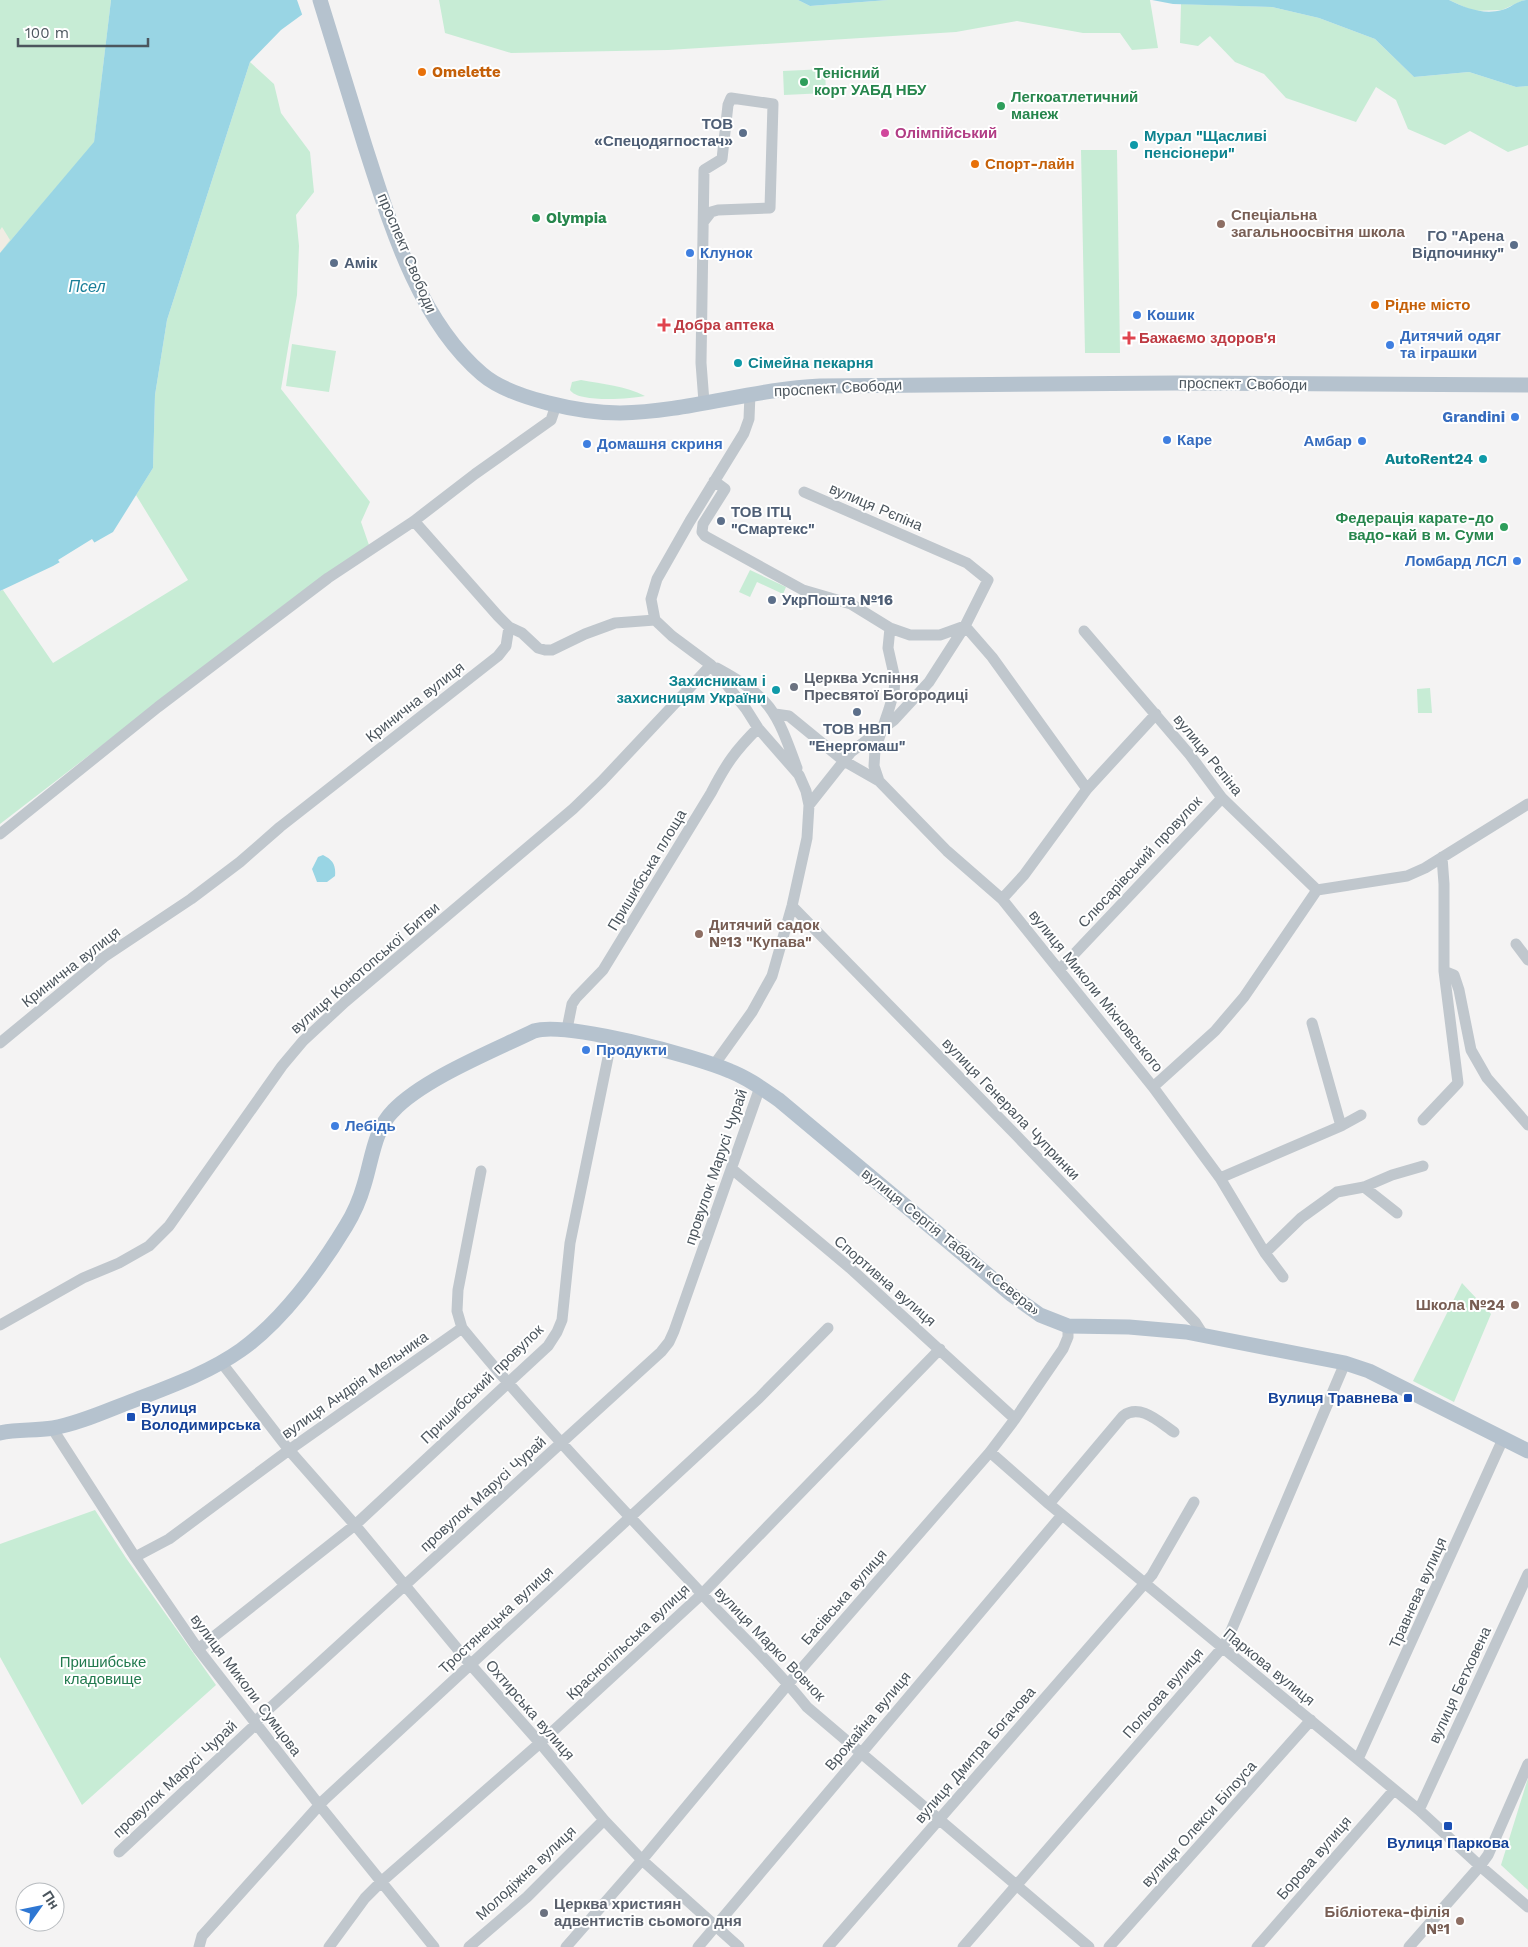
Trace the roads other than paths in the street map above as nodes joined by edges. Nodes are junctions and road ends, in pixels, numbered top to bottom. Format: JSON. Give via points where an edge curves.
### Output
{"nodes":[{"id":1,"x":320,"y":0,"type":"edge"},
{"id":2,"x":704,"y":221,"type":"junction"},
{"id":3,"x":1528,"y":385,"type":"edge"},
{"id":4,"x":750,"y":394,"type":"junction"},
{"id":5,"x":704,"y":402,"type":"junction"},
{"id":6,"x":556,"y":405,"type":"junction"},
{"id":7,"x":714,"y":482,"type":"junction"},
{"id":8,"x":804,"y":492,"type":"dead end"},
{"id":9,"x":414,"y":521,"type":"junction"},
{"id":10,"x":655,"y":620,"type":"junction"},
{"id":11,"x":965,"y":626,"type":"junction"},
{"id":12,"x":509,"y":627,"type":"junction"},
{"id":13,"x":890,"y":628,"type":"junction"},
{"id":14,"x":1084,"y":631,"type":"dead end"},
{"id":15,"x":711,"y":665,"type":"junction"},
{"id":16,"x":775,"y":714,"type":"junction"},
{"id":17,"x":1156,"y":714,"type":"junction"},
{"id":18,"x":758,"y":728,"type":"junction"},
{"id":19,"x":881,"y":730,"type":"junction"},
{"id":20,"x":844,"y":761,"type":"junction"},
{"id":21,"x":799,"y":775,"type":"junction"},
{"id":22,"x":879,"y":781,"type":"junction"},
{"id":23,"x":1087,"y":789,"type":"junction"},
{"id":24,"x":1222,"y":798,"type":"junction"},
{"id":25,"x":1528,"y":804,"type":"edge"},
{"id":26,"x":809,"y":805,"type":"junction"},
{"id":27,"x":0,"y":834,"type":"edge"},
{"id":28,"x":1442,"y":857,"type":"junction"},
{"id":29,"x":1317,"y":890,"type":"junction"},
{"id":30,"x":1002,"y":899,"type":"junction"},
{"id":31,"x":792,"y":906,"type":"junction"},
{"id":32,"x":1516,"y":944,"type":"dead end"},
{"id":33,"x":1528,"y":960,"type":"edge"},
{"id":34,"x":1060,"y":969,"type":"junction"},
{"id":35,"x":1444,"y":971,"type":"junction"},
{"id":36,"x":1312,"y":1023,"type":"dead end"},
{"id":37,"x":566,"y":1029,"type":"junction"},
{"id":38,"x":612,"y":1038,"type":"junction"},
{"id":39,"x":0,"y":1043,"type":"edge"},
{"id":40,"x":714,"y":1065,"type":"junction"},
{"id":41,"x":760,"y":1087,"type":"junction"},
{"id":42,"x":1154,"y":1087,"type":"junction"},
{"id":43,"x":1361,"y":1115,"type":"dead end"},
{"id":44,"x":1423,"y":1120,"type":"dead end"},
{"id":45,"x":1528,"y":1125,"type":"edge"},
{"id":46,"x":1341,"y":1126,"type":"junction"},
{"id":47,"x":1423,"y":1166,"type":"dead end"},
{"id":48,"x":732,"y":1169,"type":"junction"},
{"id":49,"x":481,"y":1171,"type":"dead end"},
{"id":50,"x":1220,"y":1178,"type":"junction"},
{"id":51,"x":1364,"y":1187,"type":"junction"},
{"id":52,"x":1397,"y":1213,"type":"dead end"},
{"id":53,"x":1265,"y":1253,"type":"junction"},
{"id":54,"x":1283,"y":1277,"type":"dead end"},
{"id":55,"x":0,"y":1325,"type":"edge"},
{"id":56,"x":1068,"y":1326,"type":"junction"},
{"id":57,"x":462,"y":1328,"type":"junction"},
{"id":58,"x":828,"y":1328,"type":"dead end"},
{"id":59,"x":1204,"y":1336,"type":"junction"},
{"id":60,"x":940,"y":1349,"type":"junction"},
{"id":61,"x":221,"y":1362,"type":"junction"},
{"id":62,"x":1345,"y":1363,"type":"junction"},
{"id":63,"x":508,"y":1381,"type":"junction"},
{"id":64,"x":1015,"y":1419,"type":"junction"},
{"id":65,"x":52,"y":1428,"type":"junction"},
{"id":66,"x":1174,"y":1432,"type":"dead end"},
{"id":67,"x":0,"y":1433,"type":"edge"},
{"id":68,"x":1503,"y":1439,"type":"junction"},
{"id":69,"x":562,"y":1443,"type":"junction"},
{"id":70,"x":289,"y":1450,"type":"junction"},
{"id":71,"x":1528,"y":1451,"type":"edge"},
{"id":72,"x":990,"y":1452,"type":"junction"},
{"id":73,"x":1194,"y":1502,"type":"dead end"},
{"id":74,"x":1049,"y":1504,"type":"junction"},
{"id":75,"x":1062,"y":1515,"type":"junction"},
{"id":76,"x":631,"y":1517,"type":"junction"},
{"id":77,"x":355,"y":1525,"type":"junction"},
{"id":78,"x":135,"y":1558,"type":"junction"},
{"id":79,"x":1528,"y":1574,"type":"edge"},
{"id":80,"x":1145,"y":1582,"type":"junction"},
{"id":81,"x":404,"y":1586,"type":"junction"},
{"id":82,"x":702,"y":1594,"type":"junction"},
{"id":83,"x":1222,"y":1648,"type":"junction"},
{"id":84,"x":198,"y":1650,"type":"junction"},
{"id":85,"x":470,"y":1664,"type":"junction"},
{"id":86,"x":789,"y":1683,"type":"junction"},
{"id":87,"x":1311,"y":1720,"type":"junction"},
{"id":88,"x":255,"y":1724,"type":"junction"},
{"id":89,"x":540,"y":1743,"type":"junction"},
{"id":90,"x":861,"y":1753,"type":"junction"},
{"id":91,"x":1358,"y":1759,"type":"junction"},
{"id":92,"x":1528,"y":1764,"type":"edge"},
{"id":93,"x":1394,"y":1790,"type":"junction"},
{"id":94,"x":320,"y":1806,"type":"junction"},
{"id":95,"x":1419,"y":1810,"type":"junction"},
{"id":96,"x":604,"y":1820,"type":"junction"},
{"id":97,"x":939,"y":1820,"type":"junction"},
{"id":98,"x":120,"y":1852,"type":"dead end"},
{"id":99,"x":642,"y":1860,"type":"junction"},
{"id":100,"x":1480,"y":1866,"type":"junction"},
{"id":101,"x":381,"y":1882,"type":"junction"},
{"id":102,"x":1016,"y":1886,"type":"junction"},
{"id":103,"x":1528,"y":1907,"type":"edge"},
{"id":104,"x":715,"y":1926,"type":"junction"},
{"id":105,"x":199,"y":1947,"type":"edge"},
{"id":106,"x":329,"y":1947,"type":"edge"},
{"id":107,"x":434,"y":1947,"type":"edge"},
{"id":108,"x":468,"y":1947,"type":"edge"},
{"id":109,"x":566,"y":1947,"type":"edge"},
{"id":110,"x":698,"y":1947,"type":"edge"},
{"id":111,"x":739,"y":1947,"type":"edge"},
{"id":112,"x":828,"y":1947,"type":"edge"},
{"id":113,"x":962,"y":1947,"type":"edge"},
{"id":114,"x":1089,"y":1947,"type":"edge"},
{"id":115,"x":1109,"y":1947,"type":"edge"},
{"id":116,"x":1256,"y":1947,"type":"edge"},
{"id":117,"x":1409,"y":1947,"type":"edge"}],
"edges":[{"from":1,"to":6,"type":"main road","name":"проспект Свободи","via":[[389,217],[429,309],[460,353],[482,375],[514,392]]},
{"from":2,"to":2,"type":"street","via":[[704,170],[722,159],[731,98],[773,104],[770,208],[718,210],[711,212]]},
{"from":2,"to":5,"type":"street","via":[[701,363]]},
{"from":3,"to":4,"type":"main road","name":"проспект Свободи","via":[[926,384],[804,386]]},
{"from":4,"to":5,"type":"main road","name":"проспект Свободи"},
{"from":4,"to":7,"type":"street","via":[[747,426]]},
{"from":5,"to":6,"type":"main road","name":"проспект Свободи","via":[[619,413]]},
{"from":6,"to":9,"type":"street","via":[[551,420]]},
{"from":7,"to":10,"type":"street","via":[[657,579],[651,599]]},
{"from":7,"to":13,"type":"street","via":[[725,489],[703,524],[705,536],[804,590],[851,604]]},
{"from":8,"to":11,"type":"street","name":"вулиця Рєпіна","via":[[967,563],[988,580]]},
{"from":9,"to":12,"type":"street"},
{"from":9,"to":27,"type":"street","via":[[328,578],[158,707]]},
{"from":10,"to":12,"type":"street","via":[[609,624],[552,650],[538,648],[522,633]]},
{"from":10,"to":15,"type":"street"},
{"from":11,"to":13,"type":"street","via":[[927,637]]},
{"from":11,"to":19,"type":"street","via":[[929,682]]},
{"from":11,"to":23,"type":"street","via":[[992,657]]},
{"from":12,"to":39,"type":"street","name":"Кринична вулиця","via":[[506,646],[498,656],[240,862],[191,900],[104,957]]},
{"from":13,"to":19,"type":"street","via":[[888,648],[895,686]]},
{"from":14,"to":17,"type":"street","name":"вулиця Рєпіна"},
{"from":15,"to":16,"type":"street","via":[[749,687]]},
{"from":15,"to":18,"type":"street"},
{"from":15,"to":55,"type":"street","name":"вулиця Конотопської Битви","via":[[573,810],[352,996],[303,1042],[282,1066],[160,1237],[119,1264],[84,1278]]},
{"from":16,"to":20,"type":"street","name":"вулиця Миколи Міхновського","via":[[789,716]]},
{"from":16,"to":21,"type":"street"},
{"from":17,"to":23,"type":"street"},
{"from":17,"to":24,"type":"street","name":"вулиця Рєпіна"},
{"from":18,"to":21,"type":"street"},
{"from":18,"to":37,"type":"street","name":"Пришибська площа","via":[[727,763],[603,970],[576,998]]},
{"from":19,"to":20,"type":"street","via":[[860,744]]},
{"from":19,"to":22,"type":"street","via":[[874,766]]},
{"from":20,"to":22,"type":"street","name":"вулиця Миколи Міхновського"},
{"from":20,"to":26,"type":"street"},
{"from":21,"to":26,"type":"street"},
{"from":22,"to":30,"type":"street","name":"вулиця Миколи Міхновського","via":[[947,851]]},
{"from":23,"to":30,"type":"street","via":[[1024,875]]},
{"from":24,"to":29,"type":"street","name":"вулиця Рєпіна"},
{"from":24,"to":34,"type":"street","name":"Слюсарівський провулок"},
{"from":25,"to":28,"type":"street"},
{"from":26,"to":31,"type":"street","via":[[807,838]]},
{"from":28,"to":29,"type":"street","via":[[1407,876]]},
{"from":28,"to":35,"type":"street"},
{"from":29,"to":42,"type":"street","via":[[1244,997],[1215,1030]]},
{"from":30,"to":34,"type":"street","name":"вулиця Миколи Міхновського"},
{"from":31,"to":40,"type":"street","via":[[772,976],[752,1012]]},
{"from":31,"to":59,"type":"street","name":"вулиця Генерала Чупринки","via":[[1016,1135],[1195,1322]]},
{"from":32,"to":33,"type":"street"},
{"from":34,"to":42,"type":"street","name":"вулиця Миколи Міхновського"},
{"from":35,"to":44,"type":"street","via":[[1458,1083]]},
{"from":35,"to":45,"type":"street","via":[[1454,975],[1471,1050],[1487,1078]]},
{"from":36,"to":46,"type":"street"},
{"from":37,"to":38,"type":"main road","name":"вулиця Сергія Табали «Сєвєра»"},
{"from":37,"to":61,"type":"main road","name":"вулиця Сергія Табали «Сєвєра»","via":[[534,1031],[447,1074],[392,1112],[378,1138],[360,1196],[336,1241],[274,1320],[251,1342]]},
{"from":38,"to":40,"type":"main road","name":"вулиця Сергія Табали «Сєвєра»"},
{"from":38,"to":63,"type":"street","name":"Пришибський провулок","via":[[570,1243],[562,1320],[548,1346]]},
{"from":40,"to":41,"type":"main road","name":"вулиця Сергія Табали «Сєвєра»"},
{"from":41,"to":48,"type":"street","name":"провулок Марусі Чурай"},
{"from":41,"to":56,"type":"main road","name":"вулиця Сергія Табали «Сєвєра»","via":[[1027,1307]]},
{"from":42,"to":50,"type":"street","name":"вулиця Миколи Міхновського"},
{"from":43,"to":46,"type":"street"},
{"from":46,"to":50,"type":"street"},
{"from":47,"to":51,"type":"street"},
{"from":48,"to":60,"type":"street","name":"Спортивна вулиця"},
{"from":48,"to":69,"type":"street","name":"провулок Марусі Чурай","via":[[669,1342]]},
{"from":49,"to":57,"type":"street","via":[[458,1290],[457,1311]]},
{"from":50,"to":53,"type":"street","name":"вулиця Миколи Міхновського"},
{"from":51,"to":52,"type":"street"},
{"from":51,"to":53,"type":"street","via":[[1337,1192],[1301,1218]]},
{"from":53,"to":54,"type":"street","name":"вулиця Миколи Міхновського"},
{"from":56,"to":59,"type":"main road","name":"вулиця Сергія Табали «Сєвєра»","via":[[1159,1329]]},
{"from":56,"to":64,"type":"street","name":"Басівська вулиця","via":[[1063,1350]]},
{"from":57,"to":63,"type":"street","name":"вулиця Марко Вовчок"},
{"from":57,"to":70,"type":"street","name":"вулиця Андрія Мельника"},
{"from":58,"to":76,"type":"street","name":"Тростянецька вулиця","via":[[759,1398]]},
{"from":59,"to":62,"type":"main road","name":"вулиця Сергія Табали «Сєвєра»"},
{"from":60,"to":64,"type":"street","name":"Спортивна вулиця"},
{"from":60,"to":82,"type":"street","name":"Краснопільська вулиця"},
{"from":61,"to":65,"type":"main road","name":"вулиця Сергія Табали «Сєвєра»","via":[[133,1401],[84,1420]]},
{"from":61,"to":70,"type":"street","name":"Охтирська вулиця"},
{"from":62,"to":68,"type":"main road","name":"вулиця Сергія Табали «Сєвєра»","via":[[1369,1371]]},
{"from":62,"to":83,"type":"street","name":"Польова вулиця"},
{"from":63,"to":69,"type":"street","name":"вулиця Марко Вовчок"},
{"from":63,"to":77,"type":"street","name":"Пришибський провулок"},
{"from":64,"to":72,"type":"street","name":"Басівська вулиця"},
{"from":65,"to":67,"type":"main road","name":"вулиця Сергія Табали «Сєвєра»"},
{"from":65,"to":78,"type":"street","name":"вулиця Миколи Сумцова"},
{"from":66,"to":74,"type":"street","via":[[1142,1411],[1128,1412]]},
{"from":68,"to":71,"type":"main road","name":"вулиця Сергія Табали «Сєвєра»"},
{"from":68,"to":91,"type":"street","name":"Травнева вулиця"},
{"from":69,"to":76,"type":"street","name":"вулиця Марко Вовчок"},
{"from":69,"to":81,"type":"street","name":"провулок Марусі Чурай"},
{"from":70,"to":77,"type":"street","name":"Охтирська вулиця"},
{"from":70,"to":78,"type":"street","name":"вулиця Андрія Мельника","via":[[169,1539]]},
{"from":72,"to":74,"type":"street","name":"Паркова вулиця"},
{"from":72,"to":86,"type":"street","name":"Басівська вулиця"},
{"from":73,"to":80,"type":"street","name":"вулиця Дмитра Богачова"},
{"from":74,"to":75,"type":"street","name":"Паркова вулиця"},
{"from":75,"to":80,"type":"street","name":"Паркова вулиця"},
{"from":75,"to":90,"type":"street","name":"Врожайна вулиця"},
{"from":76,"to":82,"type":"street","name":"вулиця Марко Вовчок"},
{"from":76,"to":85,"type":"street","name":"Тростянецька вулиця"},
{"from":77,"to":81,"type":"street","name":"Охтирська вулиця"},
{"from":77,"to":84,"type":"street","name":"Пришибський провулок"},
{"from":78,"to":84,"type":"street","name":"вулиця Миколи Сумцова"},
{"from":79,"to":95,"type":"street","name":"вулиця Бетховена"},
{"from":80,"to":83,"type":"street","name":"Паркова вулиця"},
{"from":80,"to":97,"type":"street","name":"вулиця Дмитра Богачова"},
{"from":81,"to":85,"type":"street","name":"Охтирська вулиця"},
{"from":81,"to":88,"type":"street","name":"провулок Марусі Чурай"},
{"from":82,"to":86,"type":"street","name":"вулиця Марко Вовчок"},
{"from":82,"to":89,"type":"street","name":"Краснопільська вулиця"},
{"from":83,"to":87,"type":"street","name":"Паркова вулиця"},
{"from":83,"to":102,"type":"street","name":"Польова вулиця"},
{"from":84,"to":88,"type":"street","name":"вулиця Миколи Сумцова"},
{"from":85,"to":89,"type":"street","name":"Охтирська вулиця"},
{"from":85,"to":94,"type":"street","name":"Тростянецька вулиця"},
{"from":86,"to":90,"type":"street","name":"вулиця Марко Вовчок","via":[[807,1707]]},
{"from":86,"to":99,"type":"street","name":"Басівська вулиця"},
{"from":87,"to":91,"type":"street","name":"Паркова вулиця"},
{"from":87,"to":115,"type":"street","name":"вулиця Олекси Білоуса"},
{"from":88,"to":94,"type":"street","name":"вулиця Миколи Сумцова"},
{"from":88,"to":98,"type":"street","name":"провулок Марусі Чурай"},
{"from":89,"to":96,"type":"street","name":"Охтирська вулиця"},
{"from":89,"to":101,"type":"street","name":"Краснопільська вулиця"},
{"from":90,"to":97,"type":"street","name":"вулиця Марко Вовчок"},
{"from":90,"to":104,"type":"street","name":"Врожайна вулиця"},
{"from":91,"to":93,"type":"street","name":"Паркова вулиця"},
{"from":92,"to":100,"type":"street"},
{"from":93,"to":95,"type":"street","name":"Паркова вулиця"},
{"from":93,"to":116,"type":"street","name":"Борова вулиця"},
{"from":94,"to":101,"type":"street","name":"вулиця Миколи Сумцова"},
{"from":94,"to":105,"type":"street","name":"Тростянецька вулиця","via":[[202,1936]]},
{"from":95,"to":100,"type":"street","name":"Паркова вулиця"},
{"from":96,"to":99,"type":"street","name":"Охтирська вулиця"},
{"from":96,"to":108,"type":"street","name":"Молодіжна вулиця","via":[[527,1897]]},
{"from":97,"to":102,"type":"street","name":"вулиця Марко Вовчок"},
{"from":97,"to":112,"type":"street","name":"вулиця Дмитра Богачова"},
{"from":99,"to":104,"type":"street","name":"Охтирська вулиця"},
{"from":99,"to":109,"type":"street","name":"Басівська вулиця"},
{"from":100,"to":103,"type":"street","name":"Паркова вулиця"},
{"from":100,"to":117,"type":"street"},
{"from":101,"to":106,"type":"street","name":"Краснопільська вулиця"},
{"from":101,"to":107,"type":"street","name":"вулиця Миколи Сумцова"},
{"from":102,"to":113,"type":"street","name":"Польова вулиця"},
{"from":102,"to":114,"type":"street","name":"вулиця Марко Вовчок"},
{"from":104,"to":110,"type":"street","name":"Врожайна вулиця"},
{"from":104,"to":111,"type":"street","name":"Охтирська вулиця"}]}
